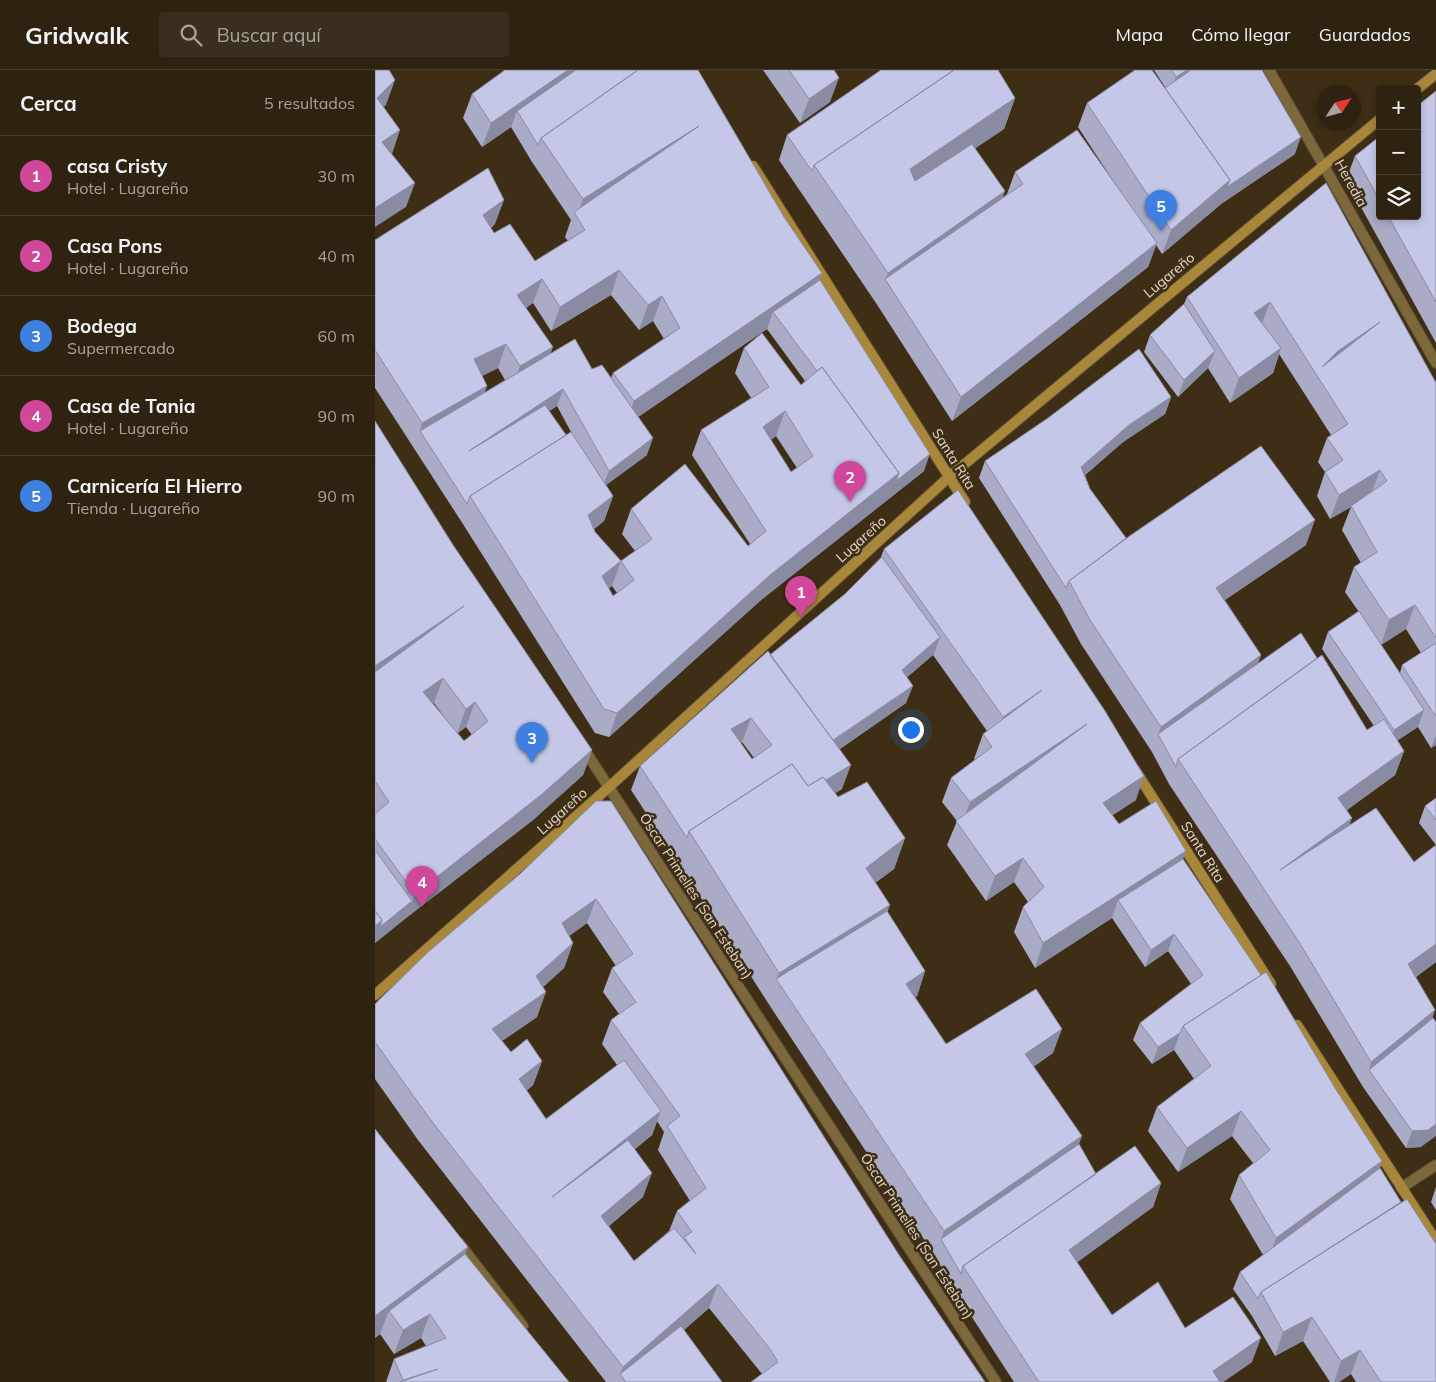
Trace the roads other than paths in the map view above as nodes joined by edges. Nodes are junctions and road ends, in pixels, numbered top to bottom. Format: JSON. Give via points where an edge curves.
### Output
{"nodes":[{"id":1,"x":1269,"y":70,"type":"edge"},
{"id":2,"x":1436,"y":74,"type":"edge"},
{"id":3,"x":1421,"y":86,"type":"edge"},
{"id":4,"x":1376,"y":122,"type":"edge"},
{"id":5,"x":748,"y":158,"type":"edge"},
{"id":6,"x":1324,"y":163,"type":"junction"},
{"id":7,"x":1436,"y":363,"type":"edge"},
{"id":8,"x":949,"y":477,"type":"junction"},
{"id":9,"x":971,"y":511,"type":"edge"},
{"id":10,"x":577,"y":738,"type":"edge"},
{"id":11,"x":1130,"y":762,"type":"edge"},
{"id":12,"x":609,"y":787,"type":"junction"},
{"id":13,"x":375,"y":995,"type":"edge"},
{"id":14,"x":1279,"y":996,"type":"edge"},
{"id":15,"x":1289,"y":1013,"type":"edge"},
{"id":16,"x":1436,"y":1165,"type":"edge"},
{"id":17,"x":1401,"y":1188,"type":"junction"},
{"id":18,"x":453,"y":1236,"type":"edge"},
{"id":19,"x":1436,"y":1241,"type":"edge"},
{"id":20,"x":531,"y":1336,"type":"edge"},
{"id":21,"x":996,"y":1382,"type":"edge"}],
"edges":[{"from":1,"to":6,"type":"street","name":"Heredia"},
{"from":2,"to":3,"type":"street"},
{"from":4,"to":6,"type":"street","name":"Lugareño"},
{"from":5,"to":8,"type":"street","name":"Santa Rita"},
{"from":6,"to":7,"type":"street","name":"Heredia"},
{"from":6,"to":8,"type":"street","name":"Lugareño"},
{"from":8,"to":9,"type":"street","name":"Santa Rita"},
{"from":8,"to":12,"type":"street","name":"Lugareño"},
{"from":10,"to":12,"type":"street","name":"Óscar Primelles (San Esteban)"},
{"from":11,"to":14,"type":"street","name":"Santa Rita"},
{"from":12,"to":13,"type":"street","name":"Lugareño"},
{"from":12,"to":21,"type":"street","name":"Óscar Primelles (San Esteban)"},
{"from":15,"to":17,"type":"street"},
{"from":16,"to":17,"type":"street"},
{"from":17,"to":19,"type":"street"},
{"from":18,"to":20,"type":"street"}]}
